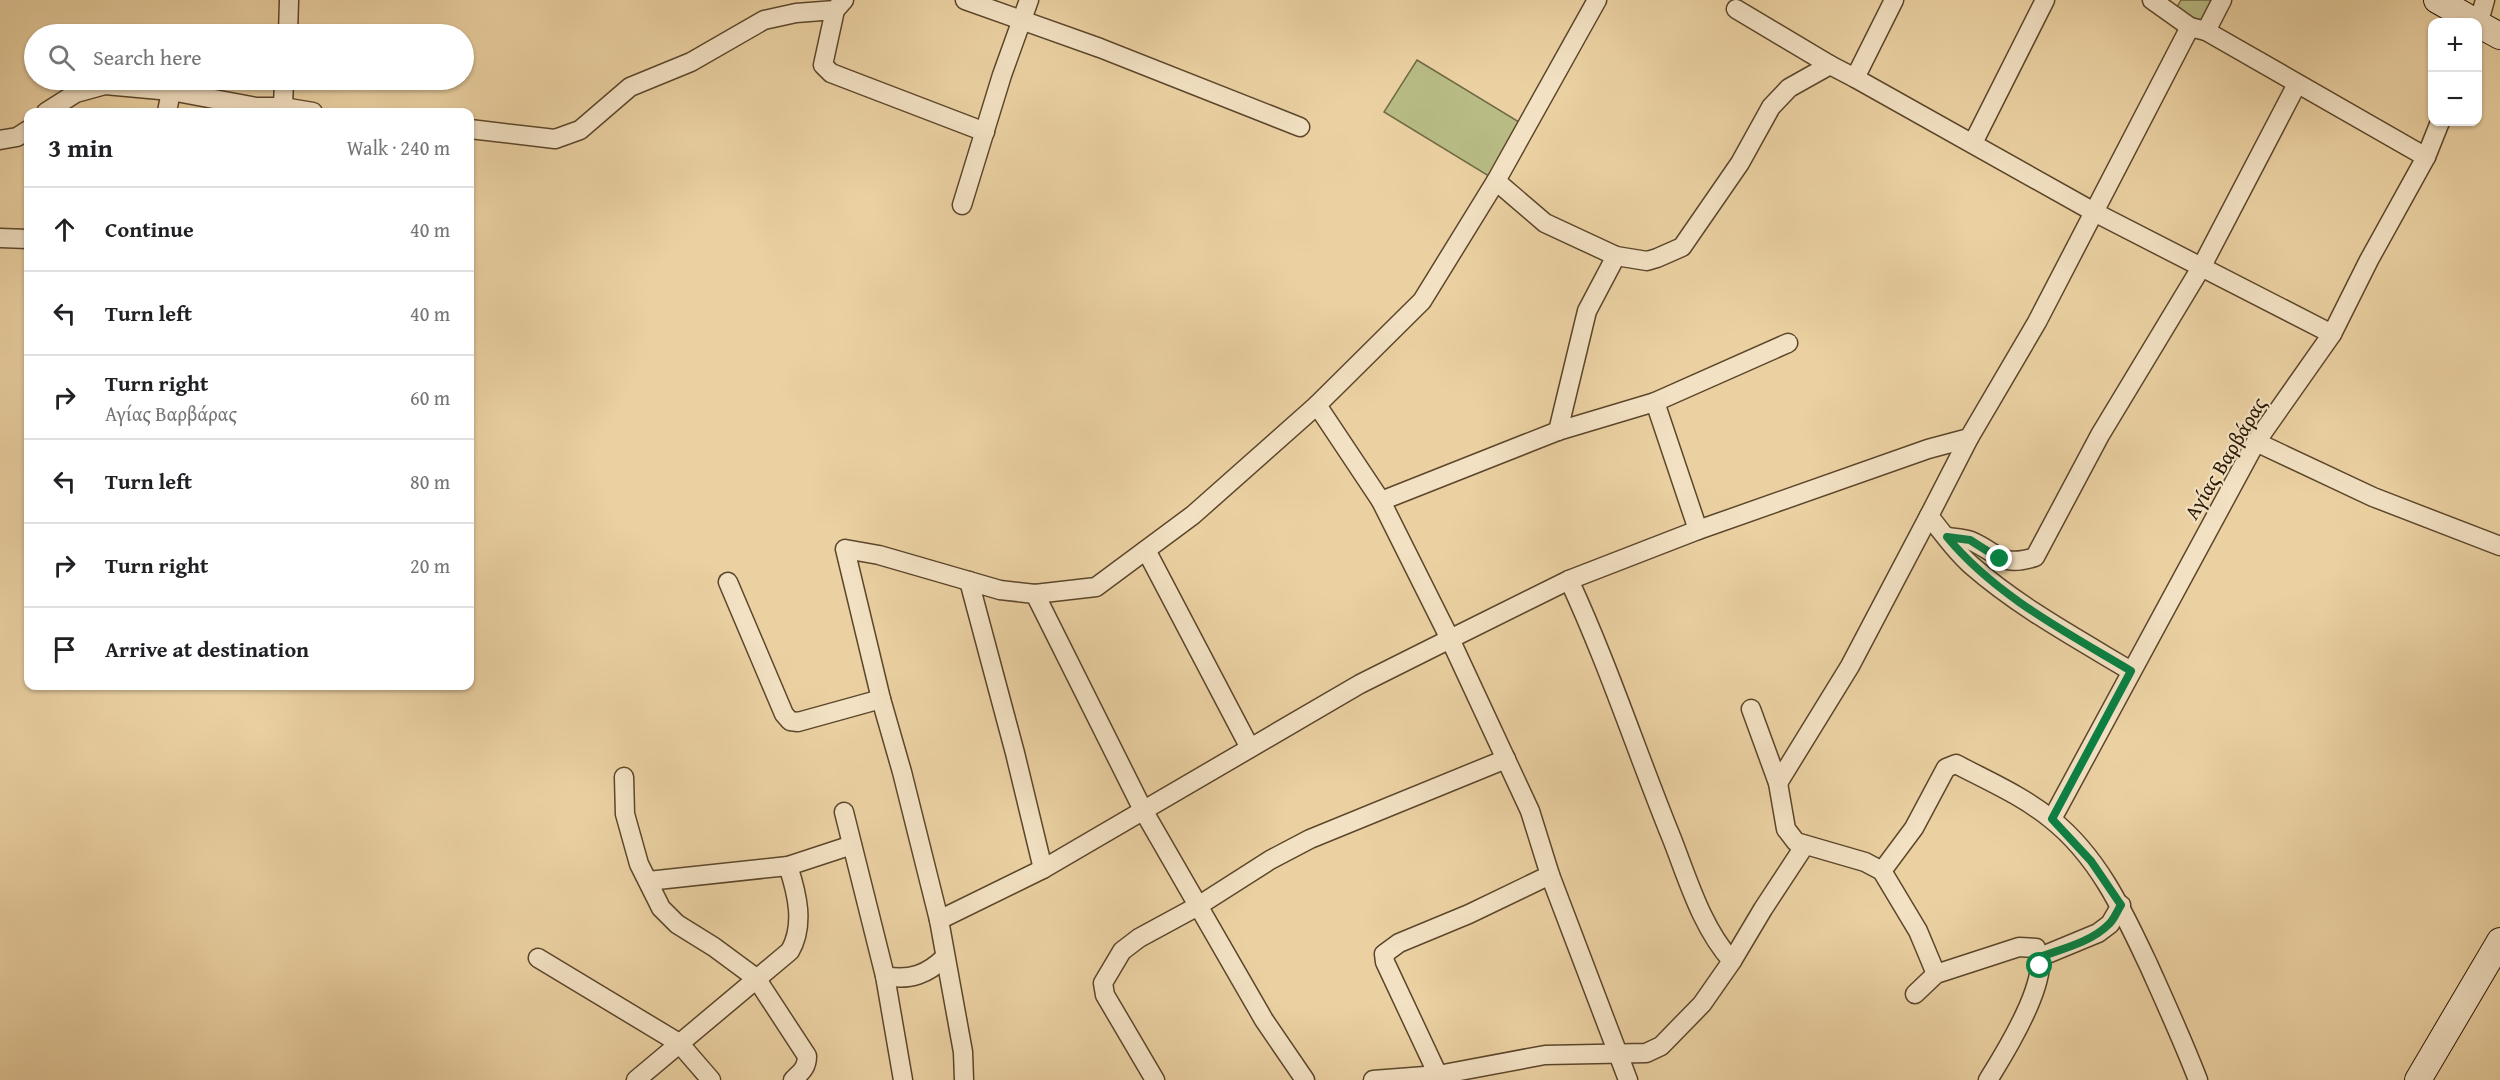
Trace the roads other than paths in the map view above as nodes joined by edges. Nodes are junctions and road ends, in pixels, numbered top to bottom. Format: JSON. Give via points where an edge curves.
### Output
{"nodes":[{"id":1,"x":289,"y":0,"type":"edge"},
{"id":2,"x":965,"y":0,"type":"edge"},
{"id":3,"x":1029,"y":0,"type":"edge"},
{"id":4,"x":1597,"y":0,"type":"edge"},
{"id":5,"x":1894,"y":0,"type":"edge"},
{"id":6,"x":2045,"y":0,"type":"edge"},
{"id":7,"x":2152,"y":0,"type":"edge"},
{"id":8,"x":2222,"y":0,"type":"edge"},
{"id":9,"x":2437,"y":0,"type":"edge"},
{"id":10,"x":2485,"y":0,"type":"edge"},
{"id":11,"x":839,"y":5,"type":"edge"},
{"id":12,"x":2173,"y":6,"type":"edge"},
{"id":13,"x":1736,"y":9,"type":"dead end"},
{"id":14,"x":2467,"y":18,"type":"edge"},
{"id":15,"x":2479,"y":18,"type":"edge"},
{"id":16,"x":1023,"y":21,"type":"junction"},
{"id":17,"x":288,"y":24,"type":"edge"},
{"id":18,"x":2482,"y":27,"type":"edge"},
{"id":19,"x":2198,"y":29,"type":"junction"},
{"id":20,"x":2500,"y":36,"type":"edge"},
{"id":21,"x":1830,"y":65,"type":"junction"},
{"id":22,"x":1855,"y":78,"type":"junction"},
{"id":23,"x":2297,"y":84,"type":"junction"},
{"id":24,"x":88,"y":90,"type":"edge"},
{"id":25,"x":158,"y":90,"type":"edge"},
{"id":26,"x":284,"y":90,"type":"edge"},
{"id":27,"x":171,"y":91,"type":"junction"},
{"id":28,"x":283,"y":107,"type":"junction"},
{"id":29,"x":52,"y":108,"type":"edge"},
{"id":30,"x":168,"y":108,"type":"edge"},
{"id":31,"x":289,"y":108,"type":"edge"},
{"id":32,"x":2438,"y":126,"type":"edge"},
{"id":33,"x":1300,"y":127,"type":"dead end"},
{"id":34,"x":474,"y":129,"type":"edge"},
{"id":35,"x":985,"y":132,"type":"junction"},
{"id":36,"x":24,"y":133,"type":"edge"},
{"id":37,"x":0,"y":140,"type":"edge"},
{"id":38,"x":1973,"y":143,"type":"junction"},
{"id":39,"x":2426,"y":157,"type":"junction"},
{"id":40,"x":1496,"y":181,"type":"junction"},
{"id":41,"x":962,"y":205,"type":"dead end"},
{"id":42,"x":2094,"y":212,"type":"junction"},
{"id":43,"x":0,"y":238,"type":"edge"},
{"id":44,"x":24,"y":239,"type":"edge"},
{"id":45,"x":1616,"y":256,"type":"junction"},
{"id":46,"x":2202,"y":266,"type":"junction"},
{"id":47,"x":2332,"y":334,"type":"junction"},
{"id":48,"x":1788,"y":343,"type":"dead end"},
{"id":49,"x":1655,"y":402,"type":"junction"},
{"id":50,"x":1317,"y":405,"type":"junction"},
{"id":51,"x":1558,"y":431,"type":"junction"},
{"id":52,"x":1969,"y":438,"type":"junction"},
{"id":53,"x":2256,"y":442,"type":"junction"},
{"id":54,"x":1381,"y":501,"type":"junction"},
{"id":55,"x":1929,"y":516,"type":"junction"},
{"id":56,"x":1698,"y":530,"type":"junction"},
{"id":57,"x":1947,"y":537,"type":"junction"},
{"id":58,"x":2500,"y":546,"type":"edge"},
{"id":59,"x":1146,"y":550,"type":"junction"},
{"id":60,"x":1569,"y":580,"type":"junction"},
{"id":61,"x":969,"y":581,"type":"junction"},
{"id":62,"x":728,"y":582,"type":"dead end"},
{"id":63,"x":1035,"y":594,"type":"junction"},
{"id":64,"x":1450,"y":639,"type":"junction"},
{"id":65,"x":2131,"y":671,"type":"junction"},
{"id":66,"x":881,"y":699,"type":"junction"},
{"id":67,"x":1751,"y":709,"type":"dead end"},
{"id":68,"x":1250,"y":748,"type":"junction"},
{"id":69,"x":1506,"y":759,"type":"junction"},
{"id":70,"x":624,"y":777,"type":"dead end"},
{"id":71,"x":1778,"y":783,"type":"junction"},
{"id":72,"x":1143,"y":810,"type":"junction"},
{"id":73,"x":844,"y":812,"type":"dead end"},
{"id":74,"x":2052,"y":819,"type":"junction"},
{"id":75,"x":852,"y":845,"type":"junction"},
{"id":76,"x":1805,"y":845,"type":"junction"},
{"id":77,"x":788,"y":866,"type":"junction"},
{"id":78,"x":1043,"y":869,"type":"junction"},
{"id":79,"x":1882,"y":871,"type":"junction"},
{"id":80,"x":1550,"y":875,"type":"junction"},
{"id":81,"x":648,"y":881,"type":"junction"},
{"id":82,"x":2121,"y":905,"type":"junction"},
{"id":83,"x":1198,"y":906,"type":"junction"},
{"id":84,"x":939,"y":920,"type":"junction"},
{"id":85,"x":2500,"y":941,"type":"edge"},
{"id":86,"x":945,"y":957,"type":"junction"},
{"id":87,"x":2040,"y":957,"type":"junction"},
{"id":88,"x":538,"y":958,"type":"dead end"},
{"id":89,"x":1732,"y":961,"type":"junction"},
{"id":90,"x":1936,"y":974,"type":"junction"},
{"id":91,"x":885,"y":976,"type":"junction"},
{"id":92,"x":756,"y":978,"type":"junction"},
{"id":93,"x":1915,"y":994,"type":"dead end"},
{"id":94,"x":679,"y":1043,"type":"junction"},
{"id":95,"x":1619,"y":1054,"type":"junction"},
{"id":96,"x":1438,"y":1075,"type":"junction"},
{"id":97,"x":636,"y":1080,"type":"edge"},
{"id":98,"x":711,"y":1080,"type":"edge"},
{"id":99,"x":793,"y":1080,"type":"edge"},
{"id":100,"x":903,"y":1080,"type":"edge"},
{"id":101,"x":964,"y":1080,"type":"edge"},
{"id":102,"x":1155,"y":1080,"type":"edge"},
{"id":103,"x":1305,"y":1080,"type":"edge"},
{"id":104,"x":1373,"y":1080,"type":"edge"},
{"id":105,"x":1628,"y":1080,"type":"edge"},
{"id":106,"x":1988,"y":1080,"type":"edge"},
{"id":107,"x":2198,"y":1080,"type":"edge"},
{"id":108,"x":2418,"y":1080,"type":"edge"}],
"edges":[{"from":1,"to":17,"type":"street"},
{"from":2,"to":16,"type":"street"},
{"from":3,"to":16,"type":"street"},
{"from":4,"to":40,"type":"street"},
{"from":5,"to":22,"type":"street"},
{"from":6,"to":38,"type":"street"},
{"from":7,"to":12,"type":"street"},
{"from":8,"to":19,"type":"street"},
{"from":9,"to":14,"type":"street"},
{"from":10,"to":15,"type":"street"},
{"from":11,"to":34,"type":"street","via":[[764,20],[691,62],[630,87],[580,130],[555,139]]},
{"from":11,"to":35,"type":"street","via":[[823,65],[831,73]]},
{"from":12,"to":19,"type":"street"},
{"from":13,"to":21,"type":"street"},
{"from":16,"to":33,"type":"street"},
{"from":16,"to":35,"type":"street"},
{"from":18,"to":20,"type":"street"},
{"from":19,"to":23,"type":"street"},
{"from":19,"to":42,"type":"street"},
{"from":21,"to":22,"type":"street"},
{"from":21,"to":45,"type":"street","via":[[1789,87],[1771,107],[1740,163],[1682,247],[1647,261]]},
{"from":22,"to":38,"type":"street"},
{"from":23,"to":39,"type":"street"},
{"from":23,"to":46,"type":"street"},
{"from":24,"to":29,"type":"street"},
{"from":25,"to":27,"type":"street"},
{"from":26,"to":28,"type":"street"},
{"from":27,"to":28,"type":"street","via":[[255,107]]},
{"from":27,"to":30,"type":"street"},
{"from":28,"to":31,"type":"street"},
{"from":32,"to":39,"type":"street","name":"Αγίας Βαρβάρας"},
{"from":35,"to":41,"type":"street"},
{"from":36,"to":37,"type":"street"},
{"from":38,"to":42,"type":"street"},
{"from":39,"to":47,"type":"street","name":"Αγίας Βαρβάρας"},
{"from":40,"to":45,"type":"street","via":[[1545,223]]},
{"from":40,"to":50,"type":"street","via":[[1422,301]]},
{"from":42,"to":46,"type":"street"},
{"from":42,"to":52,"type":"street"},
{"from":43,"to":44,"type":"street"},
{"from":45,"to":51,"type":"street","via":[[1587,311]]},
{"from":46,"to":47,"type":"street"},
{"from":46,"to":57,"type":"street","via":[[2100,435],[2035,557],[2018,562],[2000,559],[1970,540]]},
{"from":47,"to":53,"type":"street","name":"Αγίας Βαρβάρας"},
{"from":48,"to":49,"type":"street"},
{"from":49,"to":51,"type":"street"},
{"from":49,"to":56,"type":"street"},
{"from":50,"to":54,"type":"street"},
{"from":50,"to":59,"type":"street","via":[[1193,515]]},
{"from":51,"to":54,"type":"street"},
{"from":52,"to":55,"type":"street"},
{"from":52,"to":56,"type":"street"},
{"from":53,"to":58,"type":"street","via":[[2373,497]]},
{"from":53,"to":65,"type":"street","name":"Αγίας Βαρβάρας"},
{"from":54,"to":64,"type":"street"},
{"from":55,"to":57,"type":"street"},
{"from":55,"to":71,"type":"street","via":[[1850,666]]},
{"from":56,"to":60,"type":"street"},
{"from":57,"to":65,"type":"street","via":[[1969,563],[2034,614]]},
{"from":59,"to":63,"type":"street","via":[[1096,587]]},
{"from":59,"to":68,"type":"street"},
{"from":60,"to":64,"type":"street"},
{"from":60,"to":89,"type":"street","via":[[1593,632],[1695,899]]},
{"from":61,"to":63,"type":"street"},
{"from":61,"to":66,"type":"street","via":[[846,549]]},
{"from":61,"to":78,"type":"street"},
{"from":62,"to":66,"type":"street","via":[[789,721],[798,722]]},
{"from":63,"to":72,"type":"street"},
{"from":64,"to":68,"type":"street","via":[[1360,684]]},
{"from":64,"to":69,"type":"street"},
{"from":65,"to":74,"type":"street","name":"Αγίας Βαρβάρας"},
{"from":66,"to":84,"type":"street"},
{"from":67,"to":71,"type":"street"},
{"from":68,"to":72,"type":"street"},
{"from":69,"to":80,"type":"street","via":[[1530,811]]},
{"from":69,"to":83,"type":"street","via":[[1310,839]]},
{"from":70,"to":81,"type":"street","via":[[625,814]]},
{"from":71,"to":76,"type":"street","via":[[1786,829],[1796,842]]},
{"from":72,"to":78,"type":"street"},
{"from":72,"to":83,"type":"street"},
{"from":73,"to":75,"type":"street"},
{"from":74,"to":79,"type":"street","via":[[2019,797],[1956,764],[1950,765],[1905,842]]},
{"from":74,"to":82,"type":"street","via":[[2091,861]]},
{"from":75,"to":77,"type":"street"},
{"from":75,"to":91,"type":"street"},
{"from":76,"to":79,"type":"street","via":[[1866,862]]},
{"from":76,"to":89,"type":"street"},
{"from":77,"to":81,"type":"street"},
{"from":77,"to":92,"type":"street","via":[[799,920],[796,941],[784,957]]},
{"from":78,"to":84,"type":"street"},
{"from":79,"to":90,"type":"street","via":[[1918,931]]},
{"from":80,"to":95,"type":"street"},
{"from":80,"to":96,"type":"street","via":[[1384,954]]},
{"from":81,"to":92,"type":"street","via":[[661,908],[677,924]]},
{"from":82,"to":87,"type":"street","via":[[2110,924],[2098,933]]},
{"from":82,"to":107,"type":"street"},
{"from":83,"to":102,"type":"street","via":[[1122,951],[1103,983],[1106,995]]},
{"from":83,"to":103,"type":"street","via":[[1264,1020]]},
{"from":84,"to":86,"type":"street"},
{"from":85,"to":108,"type":"street"},
{"from":86,"to":91,"type":"street","via":[[932,970],[918,975],[900,979]]},
{"from":86,"to":101,"type":"street","via":[[963,1052]]},
{"from":87,"to":90,"type":"street","via":[[2036,948],[2019,947]]},
{"from":87,"to":106,"type":"street","via":[[2036,988]]},
{"from":88,"to":94,"type":"street"},
{"from":89,"to":95,"type":"street","via":[[1702,1004],[1661,1046],[1646,1053]]},
{"from":90,"to":93,"type":"street"},
{"from":91,"to":100,"type":"street"},
{"from":92,"to":94,"type":"street"},
{"from":92,"to":99,"type":"street","via":[[807,1056],[803,1071]]},
{"from":94,"to":97,"type":"street"},
{"from":94,"to":98,"type":"street"},
{"from":95,"to":96,"type":"street","via":[[1545,1054]]},
{"from":95,"to":105,"type":"street"},
{"from":96,"to":104,"type":"street"}]}
